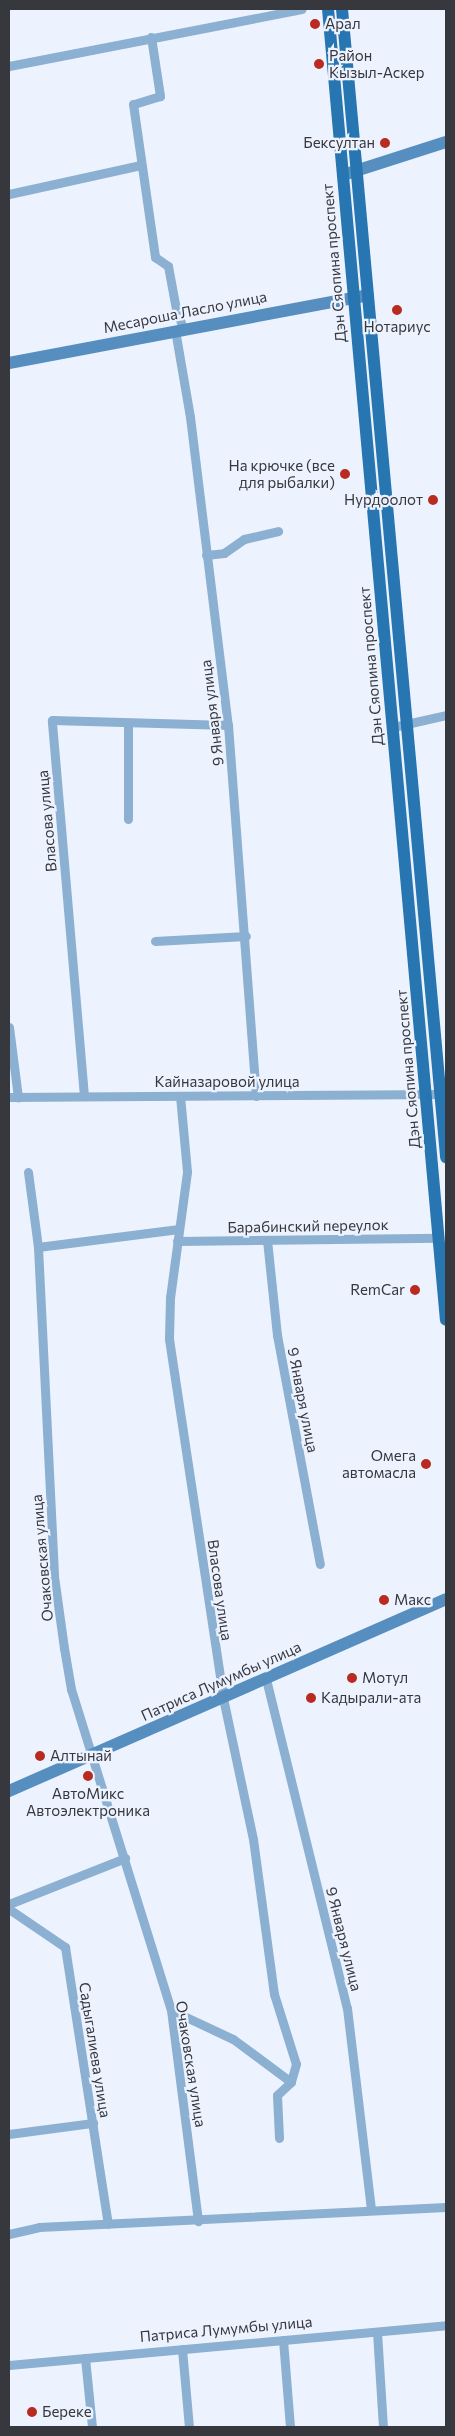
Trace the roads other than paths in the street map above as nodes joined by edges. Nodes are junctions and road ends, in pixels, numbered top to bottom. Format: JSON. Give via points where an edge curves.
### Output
{"nodes":[{"id":1,"x":301,"y":9,"type":"edge"},
{"id":2,"x":328,"y":9,"type":"edge"},
{"id":3,"x":342,"y":9,"type":"edge"},
{"id":4,"x":151,"y":37,"type":"junction"},
{"id":5,"x":9,"y":66,"type":"edge"},
{"id":6,"x":446,"y":142,"type":"edge"},
{"id":7,"x":140,"y":165,"type":"junction"},
{"id":8,"x":358,"y":171,"type":"junction"},
{"id":9,"x":343,"y":175,"type":"junction"},
{"id":10,"x":9,"y":194,"type":"edge"},
{"id":11,"x":368,"y":295,"type":"junction"},
{"id":12,"x":353,"y":297,"type":"junction"},
{"id":13,"x":179,"y":329,"type":"junction"},
{"id":14,"x":9,"y":363,"type":"edge"},
{"id":15,"x":278,"y":531,"type":"dead end"},
{"id":16,"x":206,"y":555,"type":"junction"},
{"id":17,"x":446,"y":715,"type":"edge"},
{"id":18,"x":128,"y":723,"type":"junction"},
{"id":19,"x":228,"y":725,"type":"junction"},
{"id":20,"x":409,"y":725,"type":"junction"},
{"id":21,"x":393,"y":727,"type":"junction"},
{"id":22,"x":128,"y":819,"type":"dead end"},
{"id":23,"x":246,"y":936,"type":"junction"},
{"id":24,"x":155,"y":941,"type":"dead end"},
{"id":25,"x":9,"y":1027,"type":"edge"},
{"id":26,"x":444,"y":1094,"type":"edge"},
{"id":27,"x":427,"y":1095,"type":"junction"},
{"id":28,"x":84,"y":1096,"type":"junction"},
{"id":29,"x":180,"y":1096,"type":"junction"},
{"id":30,"x":256,"y":1096,"type":"junction"},
{"id":31,"x":13,"y":1097,"type":"edge"},
{"id":32,"x":446,"y":1156,"type":"edge"},
{"id":33,"x":28,"y":1172,"type":"dead end"},
{"id":34,"x":179,"y":1230,"type":"junction"},
{"id":35,"x":439,"y":1238,"type":"junction"},
{"id":36,"x":267,"y":1240,"type":"junction"},
{"id":37,"x":177,"y":1241,"type":"junction"},
{"id":38,"x":38,"y":1247,"type":"junction"},
{"id":39,"x":446,"y":1320,"type":"edge"},
{"id":40,"x":320,"y":1564,"type":"dead end"},
{"id":41,"x":446,"y":1599,"type":"edge"},
{"id":42,"x":266,"y":1679,"type":"junction"},
{"id":43,"x":223,"y":1698,"type":"junction"},
{"id":44,"x":92,"y":1756,"type":"junction"},
{"id":45,"x":9,"y":1791,"type":"edge"},
{"id":46,"x":125,"y":1858,"type":"junction"},
{"id":47,"x":9,"y":1904,"type":"edge"},
{"id":48,"x":9,"y":1910,"type":"edge"},
{"id":49,"x":170,"y":2010,"type":"junction"},
{"id":50,"x":291,"y":2082,"type":"junction"},
{"id":51,"x":93,"y":2123,"type":"junction"},
{"id":52,"x":9,"y":2134,"type":"edge"},
{"id":53,"x":279,"y":2138,"type":"dead end"},
{"id":54,"x":446,"y":2207,"type":"edge"},
{"id":55,"x":372,"y":2209,"type":"junction"},
{"id":56,"x":198,"y":2220,"type":"junction"},
{"id":57,"x":108,"y":2224,"type":"junction"},
{"id":58,"x":9,"y":2234,"type":"edge"},
{"id":59,"x":446,"y":2325,"type":"edge"},
{"id":60,"x":377,"y":2332,"type":"junction"},
{"id":61,"x":283,"y":2340,"type":"junction"},
{"id":62,"x":182,"y":2349,"type":"junction"},
{"id":63,"x":85,"y":2358,"type":"junction"},
{"id":64,"x":9,"y":2365,"type":"edge"},
{"id":65,"x":92,"y":2427,"type":"edge"},
{"id":66,"x":189,"y":2427,"type":"edge"},
{"id":67,"x":290,"y":2427,"type":"edge"},
{"id":68,"x":383,"y":2427,"type":"edge"}],
"edges":[{"from":1,"to":4,"type":"street"},
{"from":2,"to":9,"type":"main road","name":"Дэн Сяопина проспект"},
{"from":3,"to":8,"type":"main road","name":"Дэн Сяопина проспект"},
{"from":4,"to":5,"type":"street"},
{"from":4,"to":7,"type":"street","name":"9 Января улица","via":[[160,96],[133,104]]},
{"from":6,"to":8,"type":"street"},
{"from":7,"to":10,"type":"street"},
{"from":7,"to":13,"type":"street","name":"9 Января улица","via":[[155,257],[168,266]]},
{"from":8,"to":9,"type":"street"},
{"from":8,"to":11,"type":"main road","name":"Дэн Сяопина проспект"},
{"from":9,"to":12,"type":"main road","name":"Дэн Сяопина проспект"},
{"from":11,"to":12,"type":"street","name":"Месароша Ласло улица"},
{"from":11,"to":20,"type":"main road","name":"Дэн Сяопина проспект"},
{"from":12,"to":13,"type":"street","name":"Месароша Ласло улица"},
{"from":12,"to":21,"type":"main road","name":"Дэн Сяопина проспект"},
{"from":13,"to":14,"type":"street","name":"Месароша Ласло улица"},
{"from":13,"to":16,"type":"street","name":"9 Января улица"},
{"from":15,"to":16,"type":"street","via":[[244,539],[224,553]]},
{"from":16,"to":19,"type":"street","name":"9 Января улица"},
{"from":17,"to":20,"type":"street"},
{"from":18,"to":19,"type":"street","name":"Власова улица"},
{"from":18,"to":22,"type":"street"},
{"from":18,"to":28,"type":"street","name":"Власова улица","via":[[52,720]]},
{"from":19,"to":23,"type":"street","name":"9 Января улица"},
{"from":20,"to":21,"type":"street"},
{"from":20,"to":26,"type":"main road","name":"Дэн Сяопина проспект"},
{"from":21,"to":27,"type":"main road","name":"Дэн Сяопина проспект"},
{"from":23,"to":24,"type":"street"},
{"from":23,"to":30,"type":"street","name":"9 Января улица","via":[[249,1028]]},
{"from":25,"to":31,"type":"street"},
{"from":26,"to":27,"type":"street","name":"Кайназаровой улица"},
{"from":26,"to":32,"type":"main road","name":"Дэн Сяопина проспект"},
{"from":27,"to":30,"type":"street","name":"Кайназаровой улица"},
{"from":27,"to":35,"type":"main road","name":"Дэн Сяопина проспект"},
{"from":28,"to":29,"type":"street","name":"Кайназаровой улица"},
{"from":28,"to":31,"type":"street","name":"Кайназаровой улица"},
{"from":29,"to":30,"type":"street","name":"Кайназаровой улица"},
{"from":29,"to":34,"type":"street","name":"Власова улица","via":[[187,1172]]},
{"from":33,"to":38,"type":"street","name":"Очаковская улица"},
{"from":34,"to":37,"type":"street","name":"Власова улица"},
{"from":34,"to":38,"type":"street"},
{"from":35,"to":36,"type":"street","name":"Барабинский переулок"},
{"from":35,"to":39,"type":"main road","name":"Дэн Сяопина проспект"},
{"from":36,"to":37,"type":"street","name":"Барабинский переулок"},
{"from":36,"to":40,"type":"street","name":"9 Января улица","via":[[277,1335]]},
{"from":37,"to":43,"type":"street","name":"Власова улица","via":[[169,1339]]},
{"from":38,"to":44,"type":"street","name":"Очаковская улица","via":[[54,1576],[71,1689]]},
{"from":41,"to":42,"type":"street","name":"Патриса Лумумбы улица"},
{"from":42,"to":43,"type":"street","name":"Патриса Лумумбы улица"},
{"from":42,"to":55,"type":"street","name":"9 Января улица","via":[[346,2008]]},
{"from":43,"to":44,"type":"street","name":"Патриса Лумумбы улица"},
{"from":43,"to":50,"type":"street","name":"Власова улица","via":[[253,1839],[274,1994],[296,2064]]},
{"from":44,"to":45,"type":"street","name":"Патриса Лумумбы улица"},
{"from":44,"to":46,"type":"street","name":"Очаковская улица"},
{"from":46,"to":47,"type":"street"},
{"from":46,"to":49,"type":"street","name":"Очаковская улица"},
{"from":48,"to":51,"type":"street","name":"Садыгалиева улица","via":[[65,1947]]},
{"from":49,"to":50,"type":"street","via":[[233,2039]]},
{"from":49,"to":56,"type":"street","name":"Очаковская улица"},
{"from":50,"to":53,"type":"street","name":"Власова улица","via":[[277,2095]]},
{"from":51,"to":52,"type":"street"},
{"from":51,"to":57,"type":"street","name":"Садыгалиева улица"},
{"from":54,"to":55,"type":"street"},
{"from":55,"to":56,"type":"street"},
{"from":56,"to":57,"type":"street"},
{"from":57,"to":58,"type":"street","via":[[39,2227]]},
{"from":59,"to":60,"type":"street","name":"Патриса Лумумбы улица"},
{"from":60,"to":61,"type":"street","name":"Патриса Лумумбы улица"},
{"from":60,"to":68,"type":"street"},
{"from":61,"to":62,"type":"street","name":"Патриса Лумумбы улица"},
{"from":61,"to":67,"type":"street"},
{"from":62,"to":63,"type":"street","name":"Патриса Лумумбы улица"},
{"from":62,"to":66,"type":"street"},
{"from":63,"to":64,"type":"street","name":"Патриса Лумумбы улица"},
{"from":63,"to":65,"type":"street"}]}
